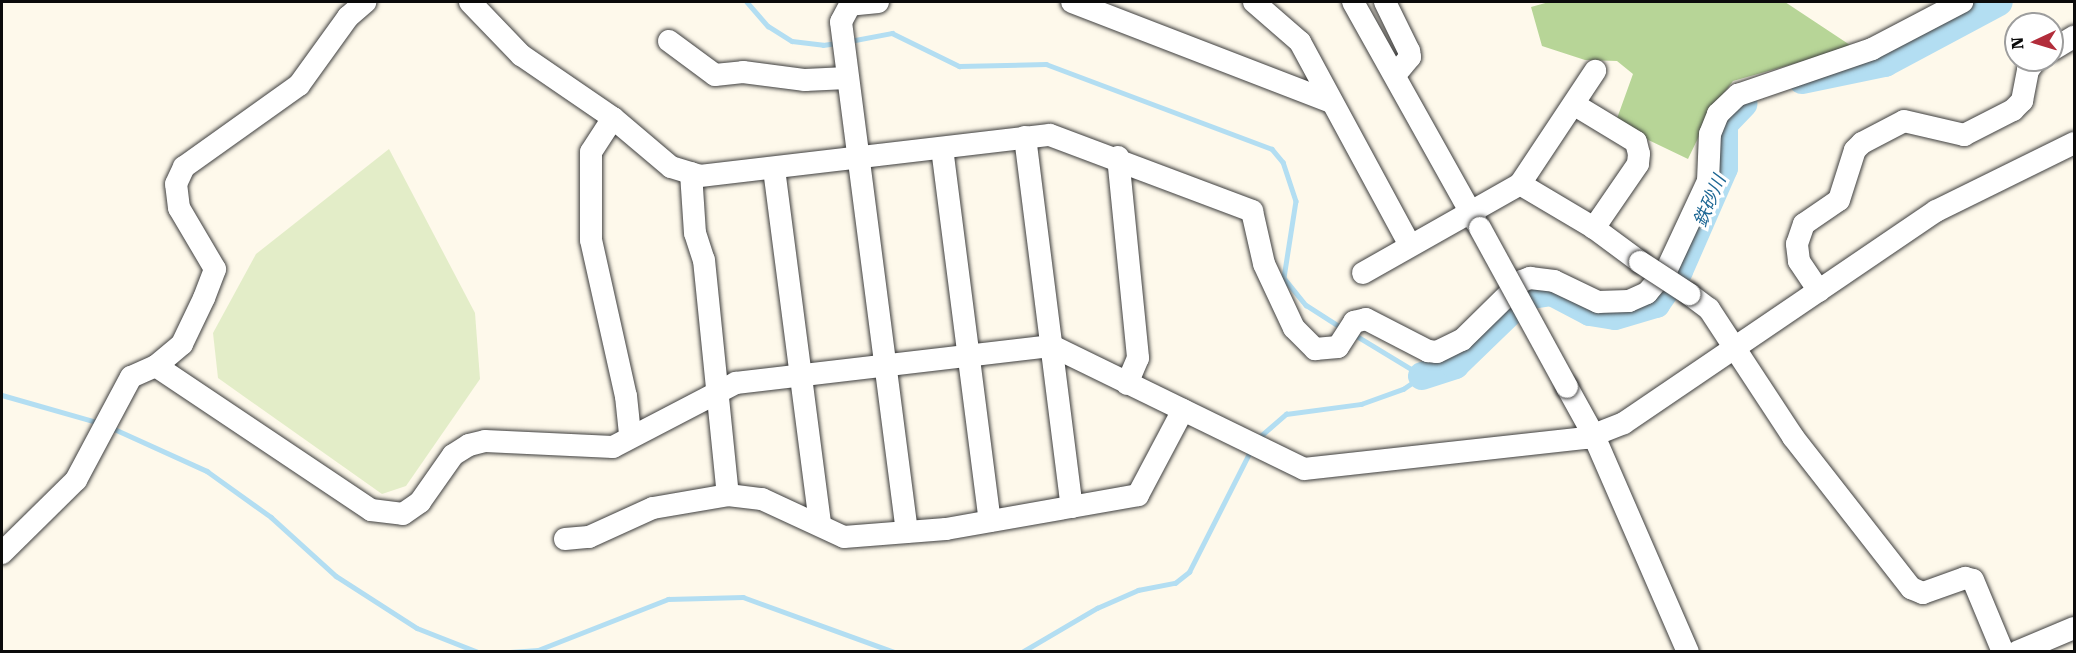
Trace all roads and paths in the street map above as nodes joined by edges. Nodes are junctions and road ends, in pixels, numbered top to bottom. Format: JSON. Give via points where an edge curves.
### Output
{"nodes":[{"id":1,"x":365,"y":2,"type":"edge"},
{"id":2,"x":471,"y":2,"type":"edge"},
{"id":3,"x":879,"y":2,"type":"edge"},
{"id":4,"x":1072,"y":2,"type":"edge"},
{"id":5,"x":1254,"y":2,"type":"edge"},
{"id":6,"x":1353,"y":2,"type":"edge"},
{"id":7,"x":1385,"y":2,"type":"edge"},
{"id":8,"x":1962,"y":2,"type":"edge"},
{"id":9,"x":669,"y":41,"type":"dead end"},
{"id":10,"x":1595,"y":71,"type":"dead end"},
{"id":11,"x":846,"y":72,"type":"junction"},
{"id":12,"x":2028,"y":72,"type":"edge"},
{"id":13,"x":1395,"y":75,"type":"junction"},
{"id":14,"x":1329,"y":101,"type":"junction"},
{"id":15,"x":1575,"y":105,"type":"junction"},
{"id":16,"x":613,"y":118,"type":"junction"},
{"id":17,"x":1025,"y":137,"type":"junction"},
{"id":18,"x":2074,"y":143,"type":"edge"},
{"id":19,"x":942,"y":148,"type":"junction"},
{"id":20,"x":1118,"y":157,"type":"junction"},
{"id":21,"x":857,"y":159,"type":"junction"},
{"id":22,"x":774,"y":169,"type":"junction"},
{"id":23,"x":690,"y":173,"type":"junction"},
{"id":24,"x":1520,"y":184,"type":"junction"},
{"id":25,"x":1475,"y":219,"type":"junction"},
{"id":26,"x":1594,"y":228,"type":"junction"},
{"id":27,"x":1409,"y":244,"type":"junction"},
{"id":28,"x":1363,"y":273,"type":"dead end"},
{"id":29,"x":1819,"y":291,"type":"junction"},
{"id":30,"x":1052,"y":346,"type":"junction"},
{"id":31,"x":1736,"y":346,"type":"junction"},
{"id":32,"x":969,"y":356,"type":"junction"},
{"id":33,"x":887,"y":364,"type":"junction"},
{"id":34,"x":156,"y":366,"type":"junction"},
{"id":35,"x":800,"y":375,"type":"junction"},
{"id":36,"x":1127,"y":384,"type":"junction"},
{"id":37,"x":718,"y":389,"type":"junction"},
{"id":38,"x":1183,"y":410,"type":"junction"},
{"id":39,"x":630,"y":435,"type":"junction"},
{"id":40,"x":1594,"y":436,"type":"junction"},
{"id":41,"x":728,"y":495,"type":"junction"},
{"id":42,"x":1072,"y":507,"type":"junction"},
{"id":43,"x":990,"y":521,"type":"junction"},
{"id":44,"x":820,"y":524,"type":"junction"},
{"id":45,"x":907,"y":532,"type":"junction"},
{"id":46,"x":565,"y":539,"type":"dead end"},
{"id":47,"x":2,"y":553,"type":"edge"},
{"id":48,"x":2074,"y":628,"type":"edge"},
{"id":49,"x":1688,"y":651,"type":"edge"},
{"id":50,"x":2003,"y":651,"type":"edge"},
{"id":51,"x":2017,"y":651,"type":"edge"}],
"edges":[{"from":1,"to":34,"type":"street","via":[[348,17],[299,85],[184,167],[176,184],[179,208],[216,269],[182,344]]},
{"from":2,"to":16,"type":"street","via":[[521,55]]},
{"from":3,"to":11,"type":"street","via":[[850,5],[841,22]]},
{"from":4,"to":14,"type":"street"},
{"from":5,"to":14,"type":"street","via":[[1300,42]]},
{"from":6,"to":13,"type":"street"},
{"from":7,"to":13,"type":"street","via":[[1410,57]]},
{"from":8,"to":20,"type":"street","via":[[1872,49],[1738,95],[1718,114],[1710,134],[1708,181],[1667,269],[1652,289],[1638,299],[1598,302],[1554,281],[1530,278],[1522,281],[1462,340],[1437,352],[1366,319],[1331,350],[1315,349],[1294,328],[1264,264],[1252,211]]},
{"from":9,"to":11,"type":"street","via":[[715,75],[743,72],[805,80]]},
{"from":10,"to":15,"type":"street"},
{"from":11,"to":21,"type":"street"},
{"from":12,"to":29,"type":"street","via":[[2022,101],[2013,110],[1964,135],[1904,121],[1862,143],[1839,200],[1803,224],[1797,244],[1799,261]]},
{"from":13,"to":25,"type":"street"},
{"from":14,"to":27,"type":"street"},
{"from":15,"to":24,"type":"street"},
{"from":15,"to":26,"type":"street","via":[[1636,142],[1639,154],[1638,164]]},
{"from":16,"to":23,"type":"street","via":[[671,167]]},
{"from":16,"to":39,"type":"street","via":[[591,152],[591,240],[626,396]]},
{"from":17,"to":19,"type":"street"},
{"from":17,"to":20,"type":"street","via":[[1050,135]]},
{"from":17,"to":30,"type":"street"},
{"from":18,"to":29,"type":"street","via":[[1936,211]]},
{"from":19,"to":21,"type":"street"},
{"from":19,"to":32,"type":"street"},
{"from":20,"to":36,"type":"street","via":[[1138,358]]},
{"from":21,"to":22,"type":"street"},
{"from":21,"to":33,"type":"street"},
{"from":22,"to":23,"type":"street","via":[[700,176]]},
{"from":22,"to":35,"type":"street","via":[[777,216],[788,252]]},
{"from":23,"to":37,"type":"street","via":[[695,233],[704,260],[712,371]]},
{"from":24,"to":25,"type":"street"},
{"from":24,"to":26,"type":"street"},
{"from":25,"to":27,"type":"street"},
{"from":25,"to":40,"type":"street","bridge":true},
{"from":26,"to":31,"type":"street","bridge":true,"via":[[1709,309]]},
{"from":27,"to":28,"type":"street"},
{"from":29,"to":31,"type":"street"},
{"from":30,"to":32,"type":"street"},
{"from":30,"to":36,"type":"street"},
{"from":30,"to":42,"type":"street"},
{"from":31,"to":40,"type":"street","via":[[1624,423]]},
{"from":31,"to":50,"type":"street","via":[[1792,437],[1911,588],[1923,593],[1965,578],[1973,580]]},
{"from":32,"to":33,"type":"street"},
{"from":32,"to":43,"type":"street"},
{"from":33,"to":35,"type":"street"},
{"from":33,"to":45,"type":"street"},
{"from":34,"to":39,"type":"street","via":[[371,510],[403,514],[420,502],[453,455],[469,445],[485,441],[613,447]]},
{"from":34,"to":47,"type":"street","via":[[131,377],[76,480]]},
{"from":35,"to":37,"type":"street","via":[[736,382]]},
{"from":35,"to":44,"type":"street"},
{"from":36,"to":38,"type":"street"},
{"from":37,"to":39,"type":"street"},
{"from":37,"to":41,"type":"street"},
{"from":38,"to":40,"type":"street","via":[[1304,469]]},
{"from":38,"to":42,"type":"street","via":[[1138,495]]},
{"from":40,"to":49,"type":"street"},
{"from":41,"to":44,"type":"street","via":[[762,499]]},
{"from":41,"to":46,"type":"street","via":[[653,508],[589,537]]},
{"from":42,"to":43,"type":"street"},
{"from":43,"to":45,"type":"street"},
{"from":44,"to":45,"type":"street","via":[[844,537]]},
{"from":48,"to":51,"type":"street"}]}
